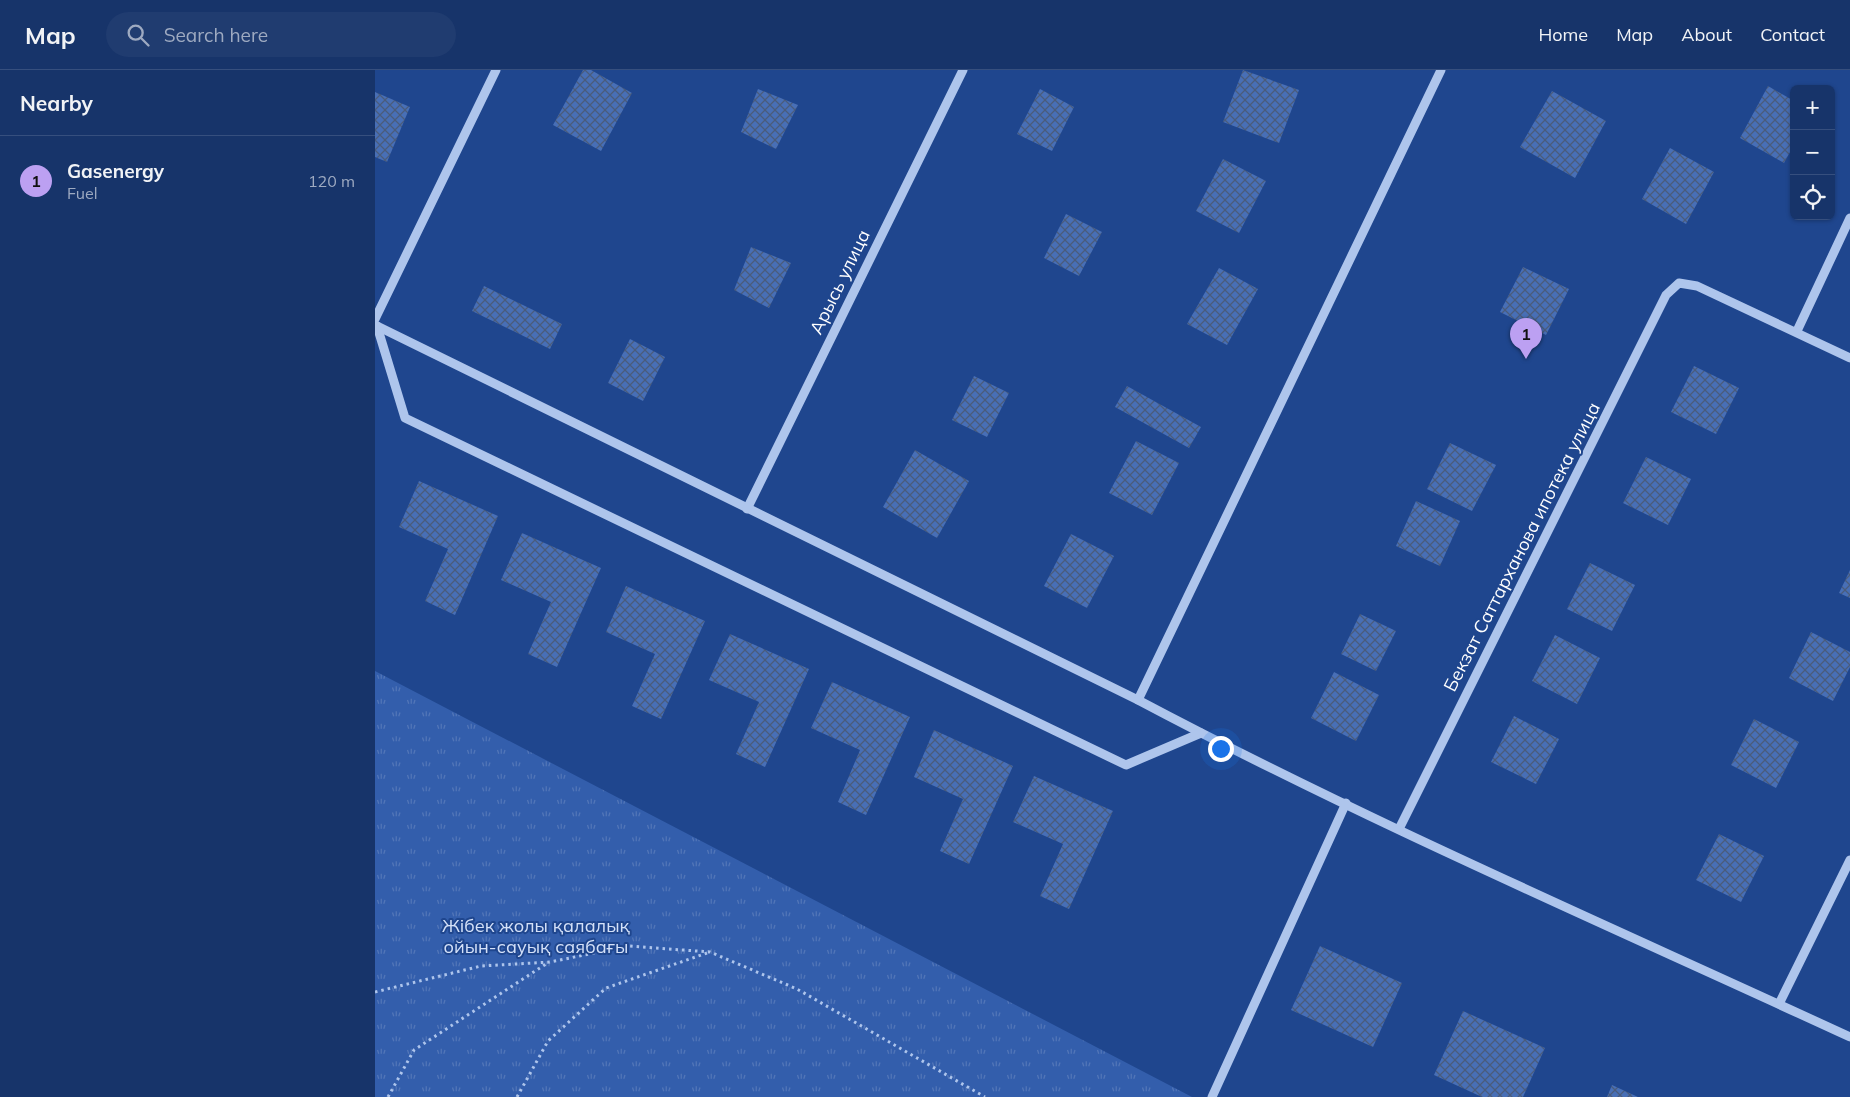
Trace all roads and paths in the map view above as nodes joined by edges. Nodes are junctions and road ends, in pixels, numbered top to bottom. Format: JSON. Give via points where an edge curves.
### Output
{"nodes":[{"id":1,"x":496,"y":70,"type":"edge"},
{"id":2,"x":963,"y":70,"type":"edge"},
{"id":3,"x":1441,"y":70,"type":"edge"},
{"id":4,"x":1850,"y":218,"type":"edge"},
{"id":5,"x":376,"y":323,"type":"edge"},
{"id":6,"x":1797,"y":331,"type":"junction"},
{"id":7,"x":1850,"y":358,"type":"edge"},
{"id":8,"x":747,"y":509,"type":"junction"},
{"id":9,"x":1139,"y":700,"type":"junction"},
{"id":10,"x":1201,"y":733,"type":"junction"},
{"id":11,"x":1346,"y":803,"type":"junction"},
{"id":12,"x":1399,"y":829,"type":"junction"},
{"id":13,"x":1850,"y":860,"type":"edge"},
{"id":14,"x":710,"y":952,"type":"junction"},
{"id":15,"x":550,"y":962,"type":"junction"},
{"id":16,"x":375,"y":992,"type":"edge"},
{"id":17,"x":1779,"y":1004,"type":"junction"},
{"id":18,"x":1850,"y":1037,"type":"edge"},
{"id":19,"x":1214,"y":1096,"type":"edge"},
{"id":20,"x":387,"y":1097,"type":"edge"},
{"id":21,"x":517,"y":1097,"type":"edge"},
{"id":22,"x":985,"y":1097,"type":"edge"}],
"edges":[{"from":1,"to":5,"type":"street"},
{"from":2,"to":8,"type":"street","name":"Арысь улица"},
{"from":3,"to":9,"type":"street"},
{"from":4,"to":6,"type":"street"},
{"from":5,"to":8,"type":"street"},
{"from":5,"to":10,"type":"street","via":[[405,418],[1126,765]]},
{"from":6,"to":7,"type":"street"},
{"from":6,"to":12,"type":"street","name":"Бекзат Саттарханова ипотека улица","via":[[1697,286],[1679,284],[1666,295]]},
{"from":8,"to":9,"type":"street"},
{"from":9,"to":10,"type":"street"},
{"from":10,"to":11,"type":"street"},
{"from":11,"to":12,"type":"street"},
{"from":11,"to":19,"type":"street"},
{"from":12,"to":17,"type":"street"},
{"from":13,"to":17,"type":"street"},
{"from":14,"to":15,"type":"path","via":[[629,946]]},
{"from":14,"to":21,"type":"path","via":[[606,988],[548,1041]]},
{"from":14,"to":22,"type":"path","via":[[797,989]]},
{"from":15,"to":16,"type":"path","via":[[481,966]]},
{"from":15,"to":20,"type":"path","via":[[414,1050]]},
{"from":17,"to":18,"type":"street"}]}
